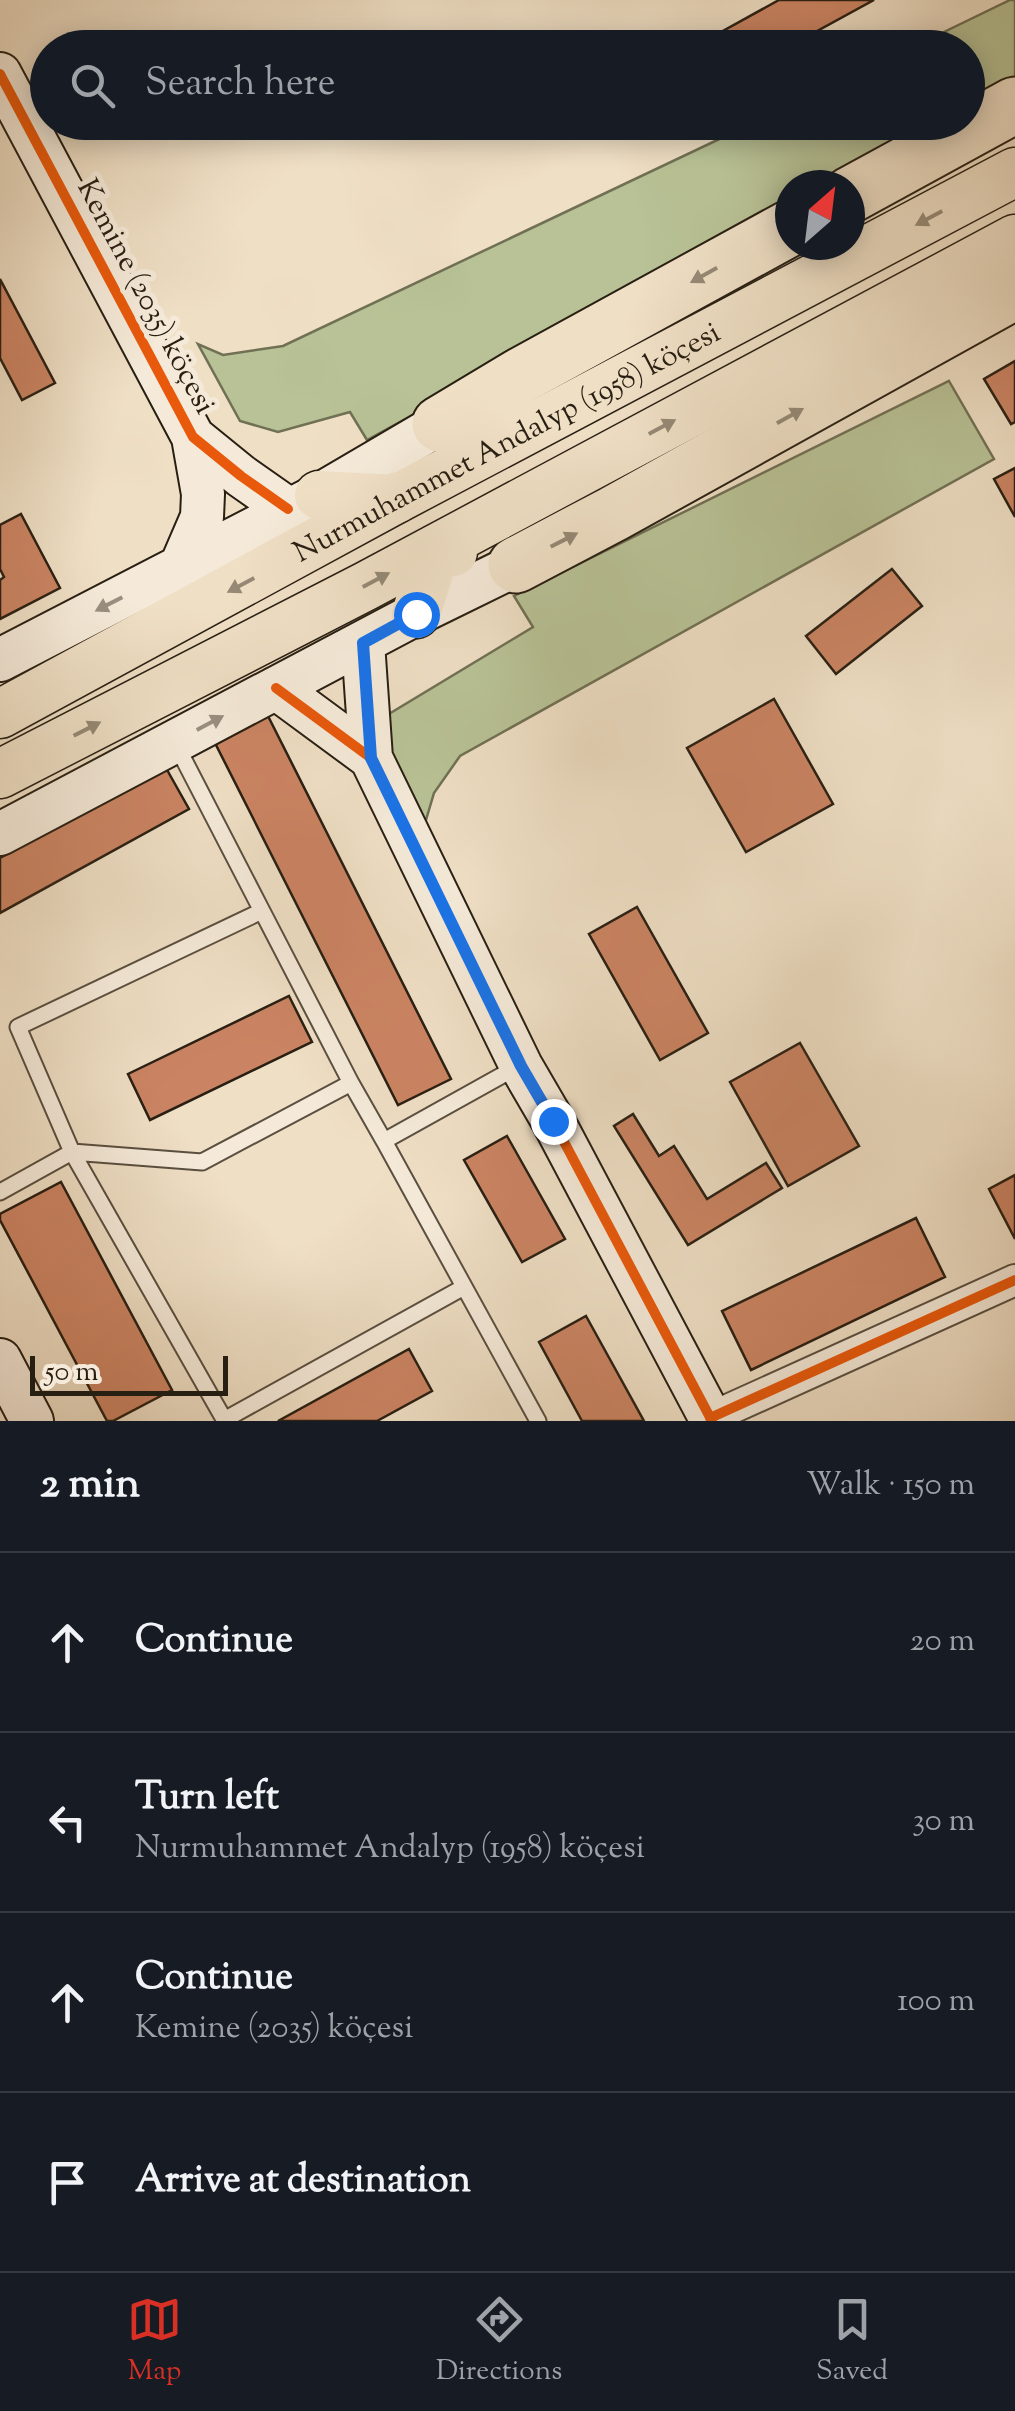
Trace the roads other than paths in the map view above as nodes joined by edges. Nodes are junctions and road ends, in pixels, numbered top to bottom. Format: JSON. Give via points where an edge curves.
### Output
{"nodes":[{"id":1,"x":0,"y":74,"type":"edge"},
{"id":2,"x":1015,"y":105,"type":"edge"},
{"id":3,"x":985,"y":121,"type":"edge"},
{"id":4,"x":30,"y":130,"type":"edge"},
{"id":5,"x":35,"y":140,"type":"edge"},
{"id":6,"x":951,"y":140,"type":"edge"},
{"id":7,"x":1015,"y":172,"type":"edge"},
{"id":8,"x":865,"y":187,"type":"edge"},
{"id":9,"x":775,"y":236,"type":"edge"},
{"id":10,"x":1015,"y":238,"type":"edge"},
{"id":11,"x":1015,"y":291,"type":"edge"},
{"id":12,"x":440,"y":424,"type":"junction"},
{"id":13,"x":193,"y":437,"type":"junction"},
{"id":14,"x":396,"y":499,"type":"junction"},
{"id":15,"x":303,"y":502,"type":"junction"},
{"id":16,"x":436,"y":548,"type":"junction"},
{"id":17,"x":516,"y":565,"type":"junction"},
{"id":18,"x":180,"y":568,"type":"junction"},
{"id":19,"x":416,"y":614,"type":"junction"},
{"id":20,"x":363,"y":643,"type":"junction"},
{"id":21,"x":0,"y":660,"type":"edge"},
{"id":22,"x":276,"y":688,"type":"junction"},
{"id":23,"x":0,"y":714,"type":"edge"},
{"id":24,"x":371,"y":758,"type":"junction"},
{"id":25,"x":184,"y":760,"type":"dead end"},
{"id":26,"x":0,"y":774,"type":"edge"},
{"id":27,"x":0,"y":834,"type":"edge"},
{"id":28,"x":262,"y":910,"type":"junction"},
{"id":29,"x":521,"y":1066,"type":"junction"},
{"id":30,"x":351,"y":1083,"type":"junction"},
{"id":31,"x":384,"y":1141,"type":"junction"},
{"id":32,"x":72,"y":1152,"type":"junction"},
{"id":33,"x":0,"y":1192,"type":"edge"},
{"id":34,"x":1015,"y":1280,"type":"edge"},
{"id":35,"x":464,"y":1287,"type":"junction"},
{"id":36,"x":0,"y":1360,"type":"edge"},
{"id":37,"x":711,"y":1419,"type":"edge"},
{"id":38,"x":224,"y":1420,"type":"edge"},
{"id":39,"x":32,"y":1421,"type":"edge"},
{"id":40,"x":538,"y":1421,"type":"edge"}],
"edges":[{"from":1,"to":4,"type":"street","name":"Kemine (2035) köçesi"},
{"from":2,"to":3,"type":"highway"},
{"from":5,"to":13,"type":"street","name":"Kemine (2035) köçesi"},
{"from":6,"to":8,"type":"highway"},
{"from":7,"to":14,"type":"main road","name":"Nurmuhammet Andalyp (1958) köçesi","one_way":true},
{"from":9,"to":12,"type":"highway","one_way":true},
{"from":16,"to":10,"type":"main road","name":"Nurmuhammet Andalyp (1958) köçesi","one_way":true},
{"from":17,"to":11,"type":"highway","one_way":true},
{"from":12,"to":14,"type":"main road"},
{"from":12,"to":15,"type":"street"},
{"from":13,"to":15,"type":"street","name":"Kemine (2035) köçesi","via":[[241,476]]},
{"from":13,"to":18,"type":"street","via":[[202,518]]},
{"from":14,"to":15,"type":"main road"},
{"from":14,"to":23,"type":"main road","name":"Nurmuhammet Andalyp (1958) köçesi","one_way":true},
{"from":15,"to":18,"type":"street"},
{"from":16,"to":17,"type":"main road"},
{"from":16,"to":19,"type":"main road"},
{"from":26,"to":16,"type":"main road","name":"Nurmuhammet Andalyp (1958) köçesi","one_way":true},
{"from":17,"to":19,"type":"street"},
{"from":18,"to":21,"type":"street","one_way":true},
{"from":19,"to":20,"type":"street"},
{"from":20,"to":22,"type":"street"},
{"from":20,"to":24,"type":"street"},
{"from":22,"to":24,"type":"street"},
{"from":27,"to":22,"type":"street","one_way":true},
{"from":24,"to":29,"type":"street"},
{"from":25,"to":28,"type":"lane"},
{"from":28,"to":30,"type":"lane"},
{"from":28,"to":32,"type":"lane","via":[[18,1027]]},
{"from":29,"to":31,"type":"lane"},
{"from":29,"to":37,"type":"street"},
{"from":30,"to":31,"type":"lane"},
{"from":30,"to":32,"type":"lane","via":[[202,1162]]},
{"from":31,"to":35,"type":"lane"},
{"from":32,"to":33,"type":"lane"},
{"from":32,"to":38,"type":"lane"},
{"from":34,"to":37,"type":"street"},
{"from":35,"to":38,"type":"lane"},
{"from":35,"to":40,"type":"lane"},
{"from":36,"to":39,"type":"street"}]}
